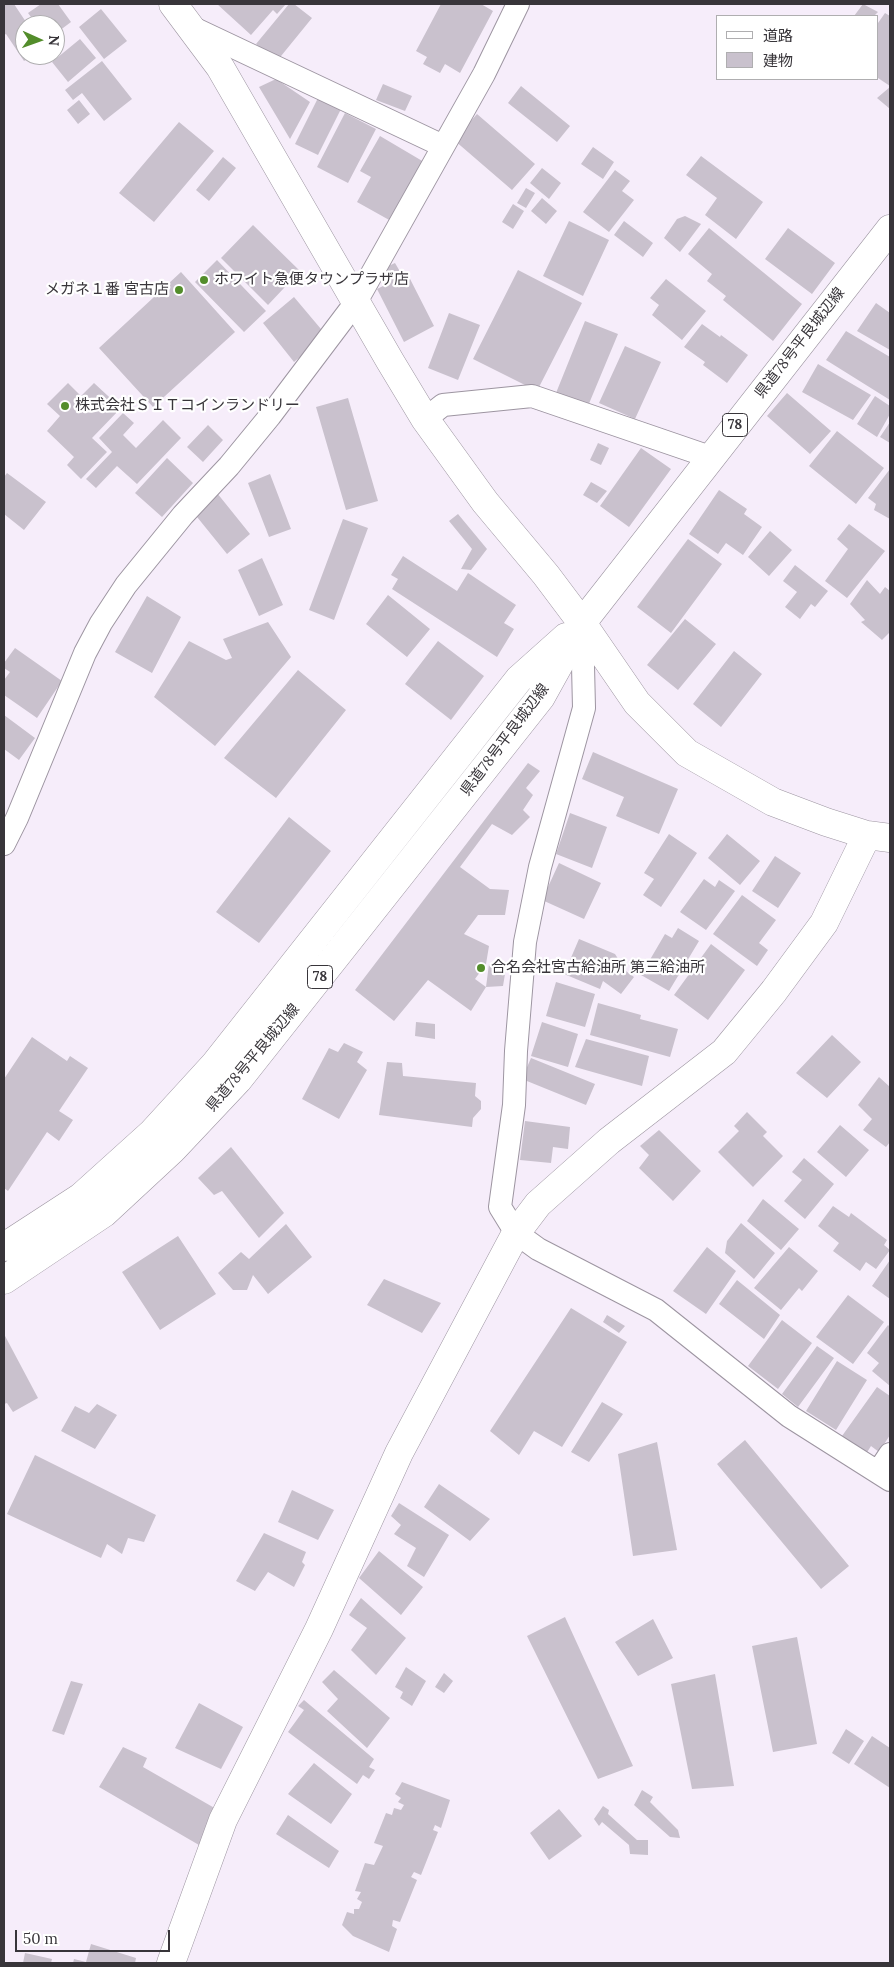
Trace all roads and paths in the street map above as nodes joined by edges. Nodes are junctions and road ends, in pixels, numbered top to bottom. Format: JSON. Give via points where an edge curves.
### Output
{"nodes":[{"id":1,"x":173,"y":4,"type":"edge"},
{"id":2,"x":518,"y":4,"type":"edge"},
{"id":3,"x":189,"y":26,"type":"junction"},
{"id":4,"x":443,"y":146,"type":"junction"},
{"id":5,"x":890,"y":229,"type":"edge"},
{"id":6,"x":356,"y":302,"type":"junction"},
{"id":7,"x":425,"y":419,"type":"junction"},
{"id":8,"x":710,"y":457,"type":"junction"},
{"id":9,"x":582,"y":623,"type":"junction"},
{"id":10,"x":879,"y":836,"type":"edge"},
{"id":11,"x":4,"y":844,"type":"edge"},
{"id":12,"x":516,"y":1233,"type":"junction"},
{"id":13,"x":4,"y":1247,"type":"edge"},
{"id":14,"x":4,"y":1280,"type":"edge"},
{"id":15,"x":890,"y":1454,"type":"edge"},
{"id":16,"x":884,"y":1476,"type":"edge"},
{"id":17,"x":171,"y":1963,"type":"edge"}],
"edges":[{"from":1,"to":3,"type":"street"},
{"from":2,"to":4,"type":"street","via":[[484,74]]},
{"from":3,"to":4,"type":"street"},
{"from":3,"to":6,"type":"street","via":[[220,67]]},
{"from":4,"to":6,"type":"street"},
{"from":5,"to":8,"type":"street","name":"県道78号平良城辺線","number":"78"},
{"from":6,"to":7,"type":"street"},
{"from":6,"to":11,"type":"street","via":[[270,416],[126,585],[101,623],[85,653]]},
{"from":7,"to":8,"type":"street","via":[[444,405],[532,396]]},
{"from":7,"to":9,"type":"street","via":[[485,502]]},
{"from":8,"to":9,"type":"street","name":"県道78号平良城辺線","number":"78"},
{"from":9,"to":10,"type":"street","via":[[637,702],[687,753],[773,802],[826,822]]},
{"from":9,"to":12,"type":"street","via":[[584,708],[540,867],[525,942],[514,1105],[500,1208]]},
{"from":9,"to":13,"type":"street","name":"県道78号平良城辺線","number":"78","via":[[519,679],[215,1064],[152,1133],[81,1197]]},
{"from":9,"to":14,"type":"street","name":"県道78号平良城辺線","number":"78","via":[[542,697],[238,1080],[104,1213]]},
{"from":10,"to":12,"type":"street","via":[[824,923],[724,1052],[609,1141],[538,1204]]},
{"from":12,"to":16,"type":"street","via":[[538,1249],[656,1310],[789,1416]]},
{"from":12,"to":17,"type":"street","via":[[399,1453],[319,1629],[223,1820]]},
{"from":15,"to":16,"type":"street"}]}
